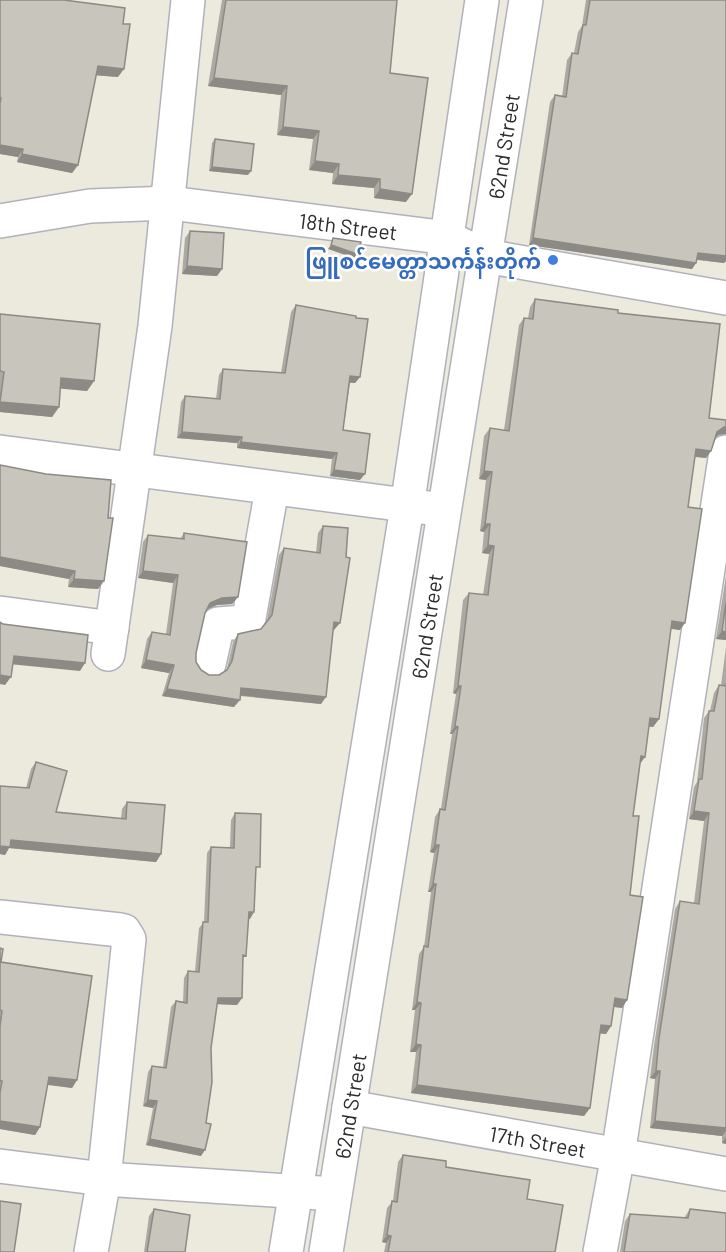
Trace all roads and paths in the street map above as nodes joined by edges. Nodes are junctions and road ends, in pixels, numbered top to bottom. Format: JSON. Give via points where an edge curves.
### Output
{"nodes":[{"id":1,"x":188,"y":0,"type":"edge"},
{"id":2,"x":482,"y":0,"type":"edge"},
{"id":3,"x":526,"y":0,"type":"edge"},
{"id":4,"x":170,"y":203,"type":"junction"},
{"id":5,"x":0,"y":221,"type":"edge"},
{"id":6,"x":448,"y":238,"type":"junction"},
{"id":7,"x":485,"y":256,"type":"junction"},
{"id":8,"x":726,"y":298,"type":"edge"},
{"id":9,"x":0,"y":452,"type":"edge"},
{"id":10,"x":726,"y":453,"type":"edge"},
{"id":11,"x":136,"y":471,"type":"junction"},
{"id":12,"x":272,"y":489,"type":"junction"},
{"id":13,"x":407,"y":507,"type":"junction"},
{"id":14,"x":444,"y":510,"type":"junction"},
{"id":15,"x":0,"y":613,"type":"edge"},
{"id":16,"x":210,"y":664,"type":"dead end"},
{"id":17,"x":0,"y":917,"type":"edge"},
{"id":18,"x":349,"y":1107,"type":"junction"},
{"id":19,"x":618,"y":1155,"type":"junction"},
{"id":20,"x":0,"y":1166,"type":"edge"},
{"id":21,"x":726,"y":1174,"type":"edge"},
{"id":22,"x":104,"y":1179,"type":"junction"},
{"id":23,"x":295,"y":1191,"type":"junction"},
{"id":24,"x":334,"y":1194,"type":"junction"},
{"id":25,"x":91,"y":1252,"type":"edge"},
{"id":26,"x":285,"y":1252,"type":"edge"},
{"id":27,"x":326,"y":1252,"type":"edge"},
{"id":28,"x":600,"y":1252,"type":"edge"}],
"edges":[{"from":1,"to":4,"type":"street"},
{"from":2,"to":6,"type":"street","name":"62nd Street"},
{"from":3,"to":7,"type":"street","name":"62nd Street"},
{"from":4,"to":5,"type":"street","name":"18th Street","via":[[90,206]]},
{"from":4,"to":6,"type":"street","name":"18th Street"},
{"from":4,"to":11,"type":"street"},
{"from":6,"to":7,"type":"street","name":"18th Street"},
{"from":6,"to":13,"type":"street","name":"62nd Street"},
{"from":7,"to":8,"type":"street","name":"18th Street"},
{"from":7,"to":14,"type":"street","name":"62nd Street"},
{"from":9,"to":11,"type":"street"},
{"from":10,"to":19,"type":"street"},
{"from":11,"to":12,"type":"street"},
{"from":11,"to":15,"type":"street","via":[[110,641]]},
{"from":12,"to":13,"type":"street"},
{"from":12,"to":16,"type":"street","via":[[249,618],[218,624]]},
{"from":13,"to":14,"type":"street"},
{"from":13,"to":23,"type":"street","name":"62nd Street"},
{"from":14,"to":18,"type":"street","name":"62nd Street"},
{"from":17,"to":22,"type":"street","via":[[120,930],[127,934]]},
{"from":18,"to":19,"type":"street","name":"17th Street"},
{"from":18,"to":24,"type":"street","name":"62nd Street"},
{"from":19,"to":21,"type":"street","name":"17th Street"},
{"from":19,"to":28,"type":"street"},
{"from":20,"to":22,"type":"street"},
{"from":22,"to":23,"type":"street"},
{"from":22,"to":25,"type":"street"},
{"from":23,"to":24,"type":"street"},
{"from":23,"to":26,"type":"street","name":"62nd Street"},
{"from":24,"to":27,"type":"street","name":"62nd Street"}]}
